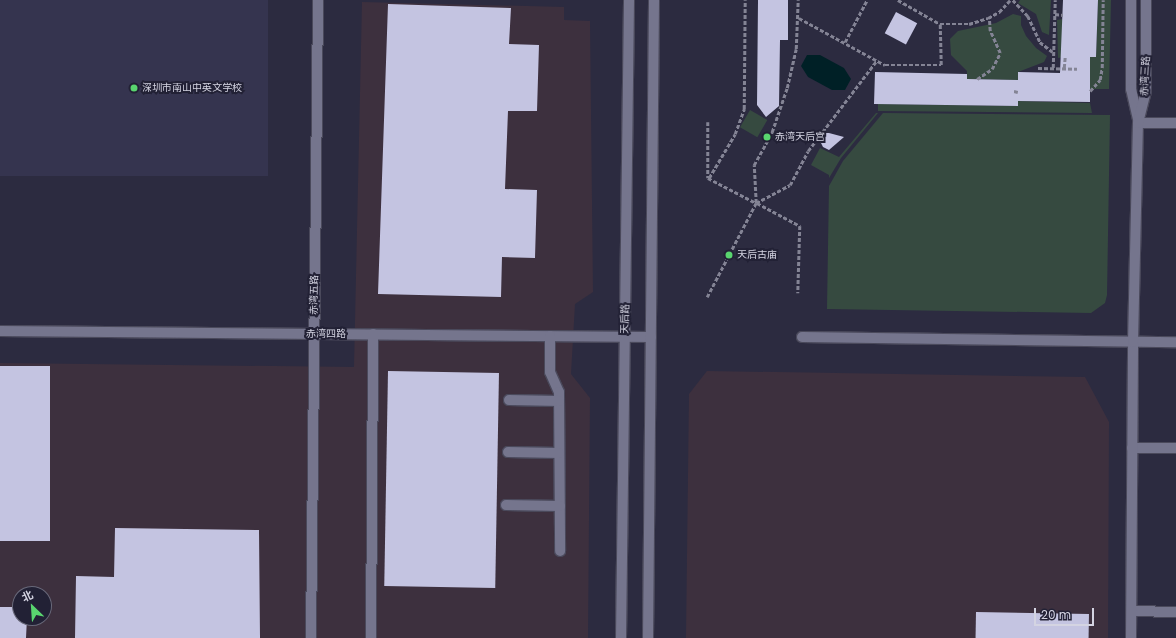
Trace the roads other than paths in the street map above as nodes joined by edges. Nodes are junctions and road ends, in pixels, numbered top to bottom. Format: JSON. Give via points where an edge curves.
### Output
{"nodes":[{"id":1,"x":318,"y":0,"type":"edge"},
{"id":2,"x":629,"y":0,"type":"edge"},
{"id":3,"x":654,"y":0,"type":"edge"},
{"id":4,"x":1131,"y":0,"type":"edge"},
{"id":5,"x":1146,"y":0,"type":"edge"},
{"id":6,"x":1138,"y":123,"type":"junction"},
{"id":7,"x":1176,"y":123,"type":"edge"},
{"id":8,"x":0,"y":331,"type":"edge"},
{"id":9,"x":313,"y":334,"type":"junction"},
{"id":10,"x":373,"y":334,"type":"junction"},
{"id":11,"x":550,"y":336,"type":"junction"},
{"id":12,"x":624,"y":337,"type":"junction"},
{"id":13,"x":651,"y":337,"type":"junction"},
{"id":14,"x":802,"y":337,"type":"dead end"},
{"id":15,"x":1133,"y":342,"type":"junction"},
{"id":16,"x":1176,"y":342,"type":"edge"},
{"id":17,"x":509,"y":400,"type":"dead end"},
{"id":18,"x":559,"y":401,"type":"junction"},
{"id":19,"x":1132,"y":448,"type":"junction"},
{"id":20,"x":1176,"y":448,"type":"edge"},
{"id":21,"x":508,"y":452,"type":"dead end"},
{"id":22,"x":559,"y":453,"type":"junction"},
{"id":23,"x":506,"y":505,"type":"dead end"},
{"id":24,"x":560,"y":506,"type":"junction"},
{"id":25,"x":560,"y":551,"type":"dead end"},
{"id":26,"x":1132,"y":611,"type":"junction"},
{"id":27,"x":1176,"y":612,"type":"edge"},
{"id":28,"x":311,"y":638,"type":"edge"},
{"id":29,"x":371,"y":638,"type":"edge"},
{"id":30,"x":621,"y":638,"type":"edge"},
{"id":31,"x":648,"y":638,"type":"edge"},
{"id":32,"x":1131,"y":638,"type":"edge"}],
"edges":[{"from":1,"to":9,"type":"street","name":"赤湾五路"},
{"from":2,"to":12,"type":"street","name":"天后路"},
{"from":3,"to":13,"type":"street"},
{"from":4,"to":6,"type":"street","name":"赤湾三路","via":[[1131,89]]},
{"from":5,"to":6,"type":"street","name":"赤湾三路","via":[[1146,92]]},
{"from":6,"to":7,"type":"street"},
{"from":6,"to":15,"type":"street"},
{"from":8,"to":9,"type":"street","name":"赤湾四路"},
{"from":9,"to":10,"type":"street","name":"赤湾四路"},
{"from":9,"to":28,"type":"street","name":"赤湾五路"},
{"from":10,"to":11,"type":"street","name":"赤湾四路"},
{"from":10,"to":29,"type":"street"},
{"from":11,"to":12,"type":"street","name":"赤湾四路"},
{"from":11,"to":18,"type":"street","via":[[550,372],[559,392]]},
{"from":12,"to":13,"type":"street","name":"赤湾四路"},
{"from":12,"to":30,"type":"street","name":"天后路"},
{"from":13,"to":31,"type":"street"},
{"from":14,"to":15,"type":"street"},
{"from":15,"to":16,"type":"street"},
{"from":15,"to":19,"type":"street"},
{"from":17,"to":18,"type":"street"},
{"from":18,"to":22,"type":"street"},
{"from":19,"to":20,"type":"street"},
{"from":19,"to":26,"type":"street"},
{"from":21,"to":22,"type":"street"},
{"from":22,"to":24,"type":"street"},
{"from":23,"to":24,"type":"street"},
{"from":24,"to":25,"type":"street"},
{"from":26,"to":27,"type":"street"},
{"from":26,"to":32,"type":"street"}]}
